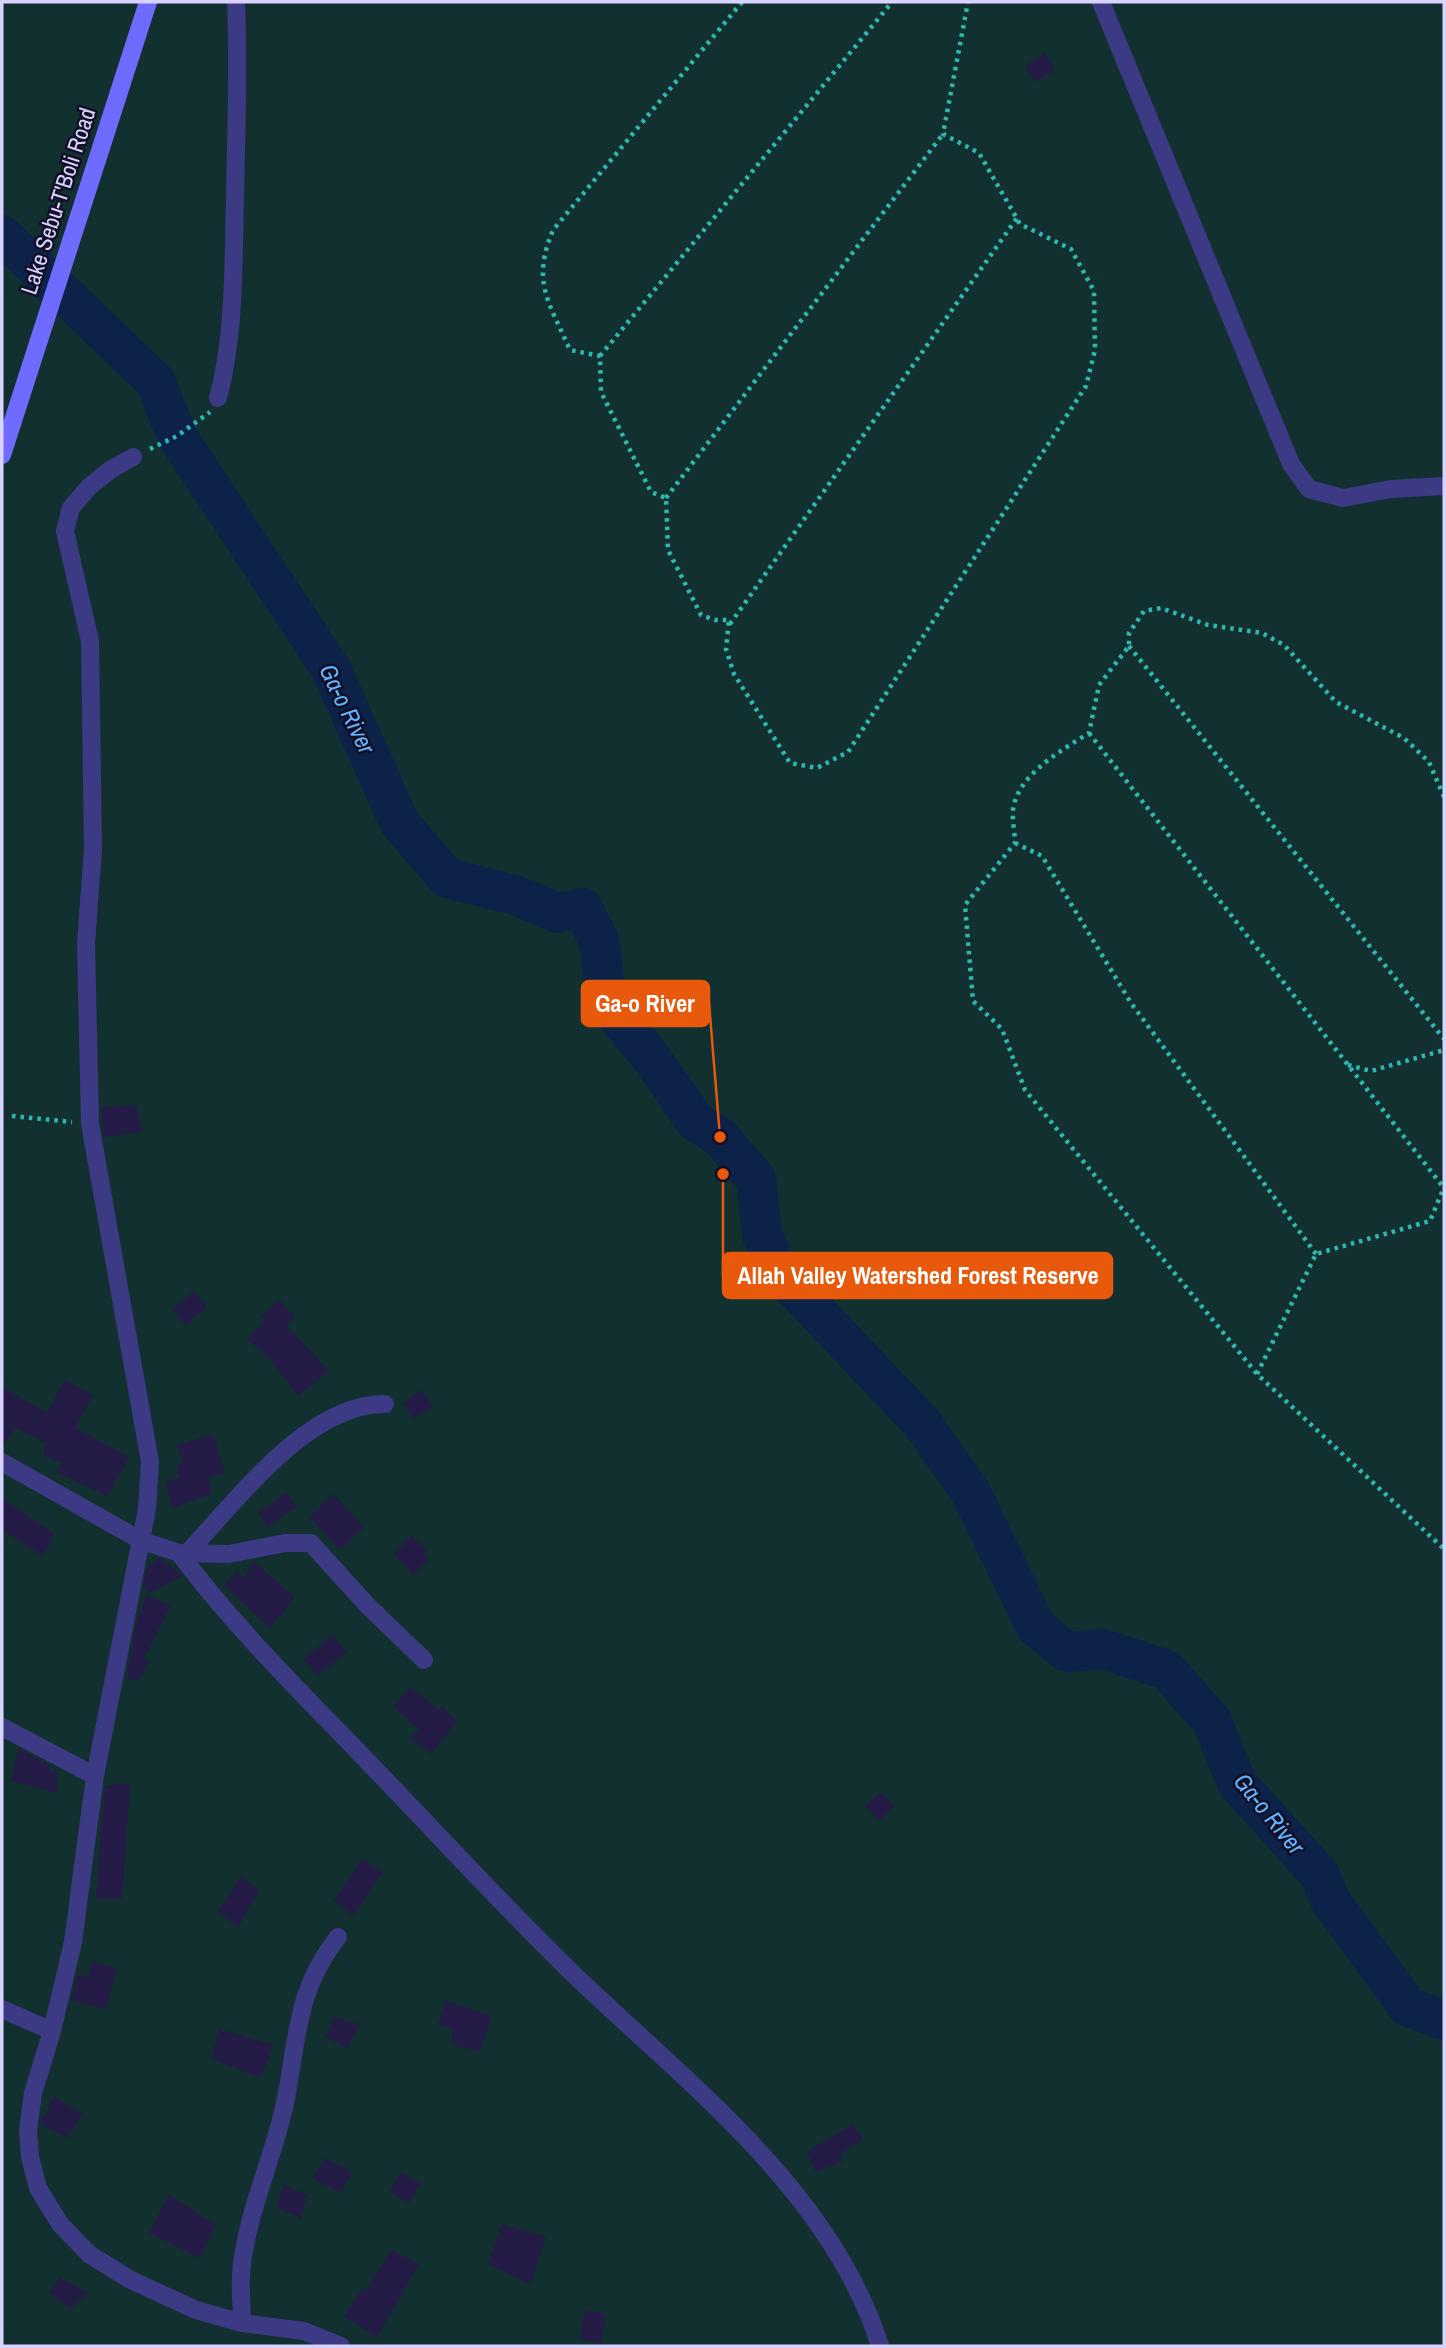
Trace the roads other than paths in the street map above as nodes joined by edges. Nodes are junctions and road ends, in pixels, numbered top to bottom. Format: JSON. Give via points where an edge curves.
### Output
{"nodes":[{"id":1,"x":148,"y":2,"type":"edge"},
{"id":2,"x":236,"y":2,"type":"edge"},
{"id":3,"x":1101,"y":2,"type":"edge"},
{"id":4,"x":218,"y":398,"type":"road end"},
{"id":5,"x":2,"y":454,"type":"edge"},
{"id":6,"x":133,"y":457,"type":"road end"},
{"id":7,"x":1444,"y":486,"type":"edge"},
{"id":8,"x":385,"y":1404,"type":"dead end"},
{"id":9,"x":2,"y":1462,"type":"edge"},
{"id":10,"x":140,"y":1540,"type":"junction"},
{"id":11,"x":183,"y":1553,"type":"junction"},
{"id":12,"x":424,"y":1660,"type":"dead end"},
{"id":13,"x":2,"y":1727,"type":"edge"},
{"id":14,"x":95,"y":1776,"type":"junction"},
{"id":15,"x":338,"y":1937,"type":"dead end"},
{"id":16,"x":2,"y":2009,"type":"edge"},
{"id":17,"x":52,"y":2031,"type":"junction"},
{"id":18,"x":243,"y":2323,"type":"junction"},
{"id":19,"x":341,"y":2346,"type":"edge"},
{"id":20,"x":880,"y":2346,"type":"edge"}],
"edges":[{"from":1,"to":5,"type":"main road","name":"Lake Sebu-T'Boli Road"},
{"from":2,"to":4,"type":"street","via":[[234,236],[228,342]]},
{"from":3,"to":7,"type":"street","via":[[1291,464],[1303,481],[1309,489],[1343,498]]},
{"from":6,"to":10,"type":"street","via":[[89,487],[66,517],[65,531],[90,641],[93,849],[86,943],[90,1124],[150,1462]]},
{"from":8,"to":11,"type":"street","via":[[348,1408],[305,1434]]},
{"from":9,"to":10,"type":"street"},
{"from":10,"to":11,"type":"street"},
{"from":10,"to":14,"type":"street"},
{"from":11,"to":12,"type":"street","via":[[229,1554],[311,1543]]},
{"from":11,"to":20,"type":"street","via":[[239,1627],[563,1964],[780,2173],[864,2303]]},
{"from":13,"to":14,"type":"street"},
{"from":14,"to":17,"type":"street","via":[[73,1942]]},
{"from":15,"to":18,"type":"street","via":[[320,1960],[298,2017],[285,2101],[245,2246]]},
{"from":16,"to":17,"type":"street"},
{"from":17,"to":18,"type":"street","via":[[33,2093],[28,2131],[38,2188],[60,2224],[89,2254],[129,2278],[196,2310]]},
{"from":18,"to":19,"type":"street","via":[[304,2332]]}]}
